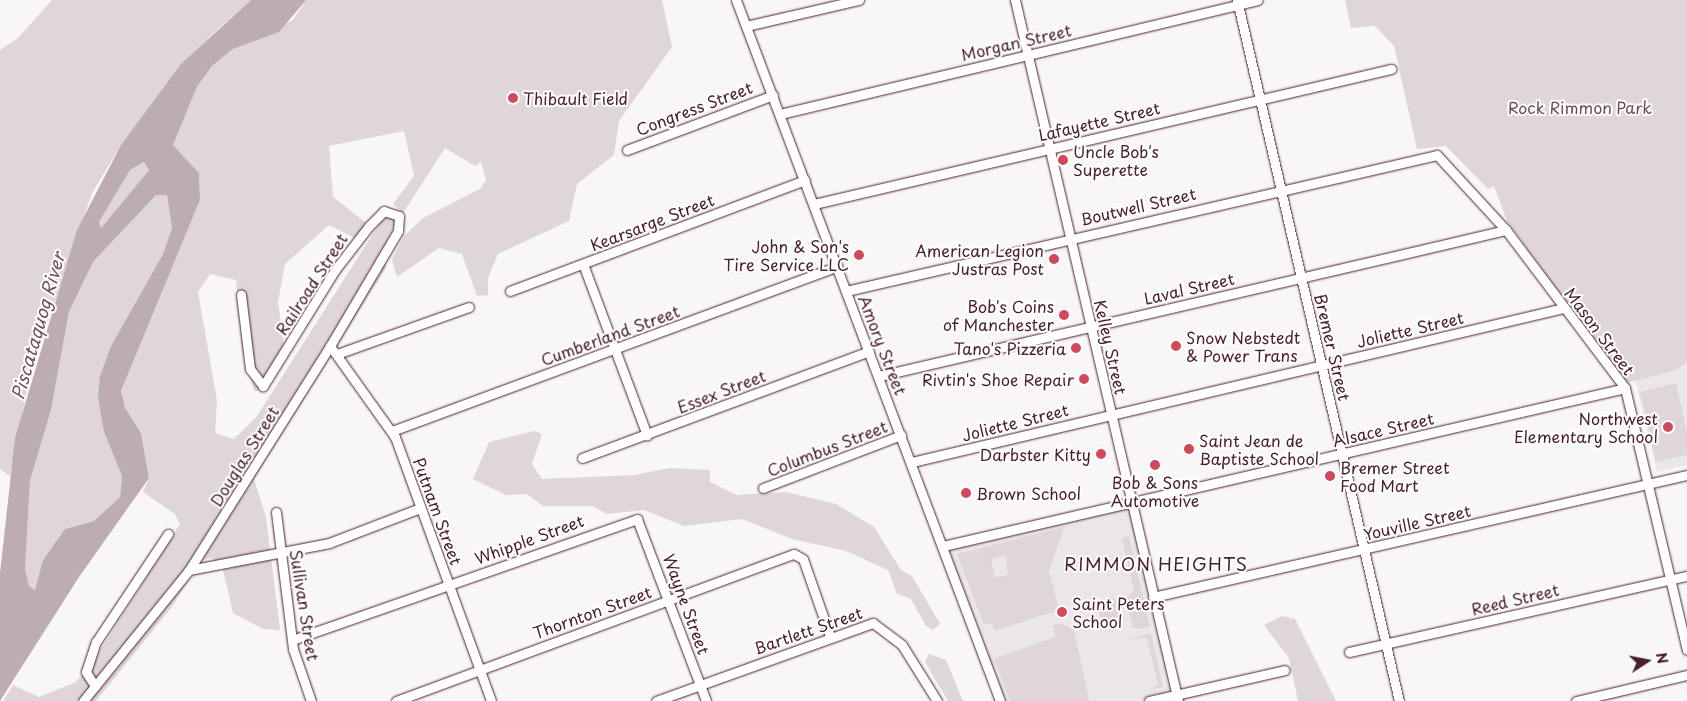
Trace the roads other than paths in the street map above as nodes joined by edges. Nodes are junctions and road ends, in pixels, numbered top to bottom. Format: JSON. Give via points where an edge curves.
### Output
{"nodes":[{"id":1,"x":736,"y":0,"type":"edge"},
{"id":2,"x":859,"y":0,"type":"edge"},
{"id":3,"x":1015,"y":0,"type":"edge"},
{"id":4,"x":1258,"y":0,"type":"edge"},
{"id":5,"x":1238,"y":2,"type":"edge"},
{"id":6,"x":746,"y":26,"type":"junction"},
{"id":7,"x":1028,"y":54,"type":"junction"},
{"id":8,"x":1391,"y":69,"type":"dead end"},
{"id":9,"x":773,"y":95,"type":"junction"},
{"id":10,"x":1260,"y":99,"type":"junction"},
{"id":11,"x":780,"y":114,"type":"junction"},
{"id":12,"x":1050,"y":148,"type":"junction"},
{"id":13,"x":627,"y":150,"type":"dead end"},
{"id":14,"x":1437,"y":155,"type":"joint"},
{"id":15,"x":805,"y":180,"type":"junction"},
{"id":16,"x":1281,"y":189,"type":"junction"},
{"id":17,"x":814,"y":204,"type":"junction"},
{"id":18,"x":394,"y":213,"type":"joint"},
{"id":19,"x":1506,"y":230,"type":"junction"},
{"id":20,"x":1070,"y":236,"type":"junction"},
{"id":21,"x":583,"y":264,"type":"junction"},
{"id":22,"x":837,"y":266,"type":"junction"},
{"id":23,"x":1301,"y":277,"type":"junction"},
{"id":24,"x":510,"y":291,"type":"dead end"},
{"id":25,"x":846,"y":291,"type":"junction"},
{"id":26,"x":241,"y":295,"type":"dead end"},
{"id":27,"x":469,"y":307,"type":"dead end"},
{"id":28,"x":1564,"y":308,"type":"junction"},
{"id":29,"x":1091,"y":326,"type":"junction"},
{"id":30,"x":330,"y":346,"type":"junction"},
{"id":31,"x":614,"y":350,"type":"junction"},
{"id":32,"x":869,"y":351,"type":"junction"},
{"id":33,"x":337,"y":354,"type":"junction"},
{"id":34,"x":1322,"y":365,"type":"junction"},
{"id":35,"x":879,"y":376,"type":"junction"},
{"id":36,"x":1625,"y":388,"type":"junction"},
{"id":37,"x":1111,"y":414,"type":"junction"},
{"id":38,"x":392,"y":431,"type":"junction"},
{"id":39,"x":647,"y":434,"type":"junction"},
{"id":40,"x":901,"y":435,"type":"junction"},
{"id":41,"x":1342,"y":454,"type":"junction"},
{"id":42,"x":582,"y":458,"type":"dead end"},
{"id":43,"x":912,"y":462,"type":"junction"},
{"id":44,"x":1687,"y":475,"type":"edge"},
{"id":45,"x":1648,"y":484,"type":"junction"},
{"id":46,"x":763,"y":488,"type":"dead end"},
{"id":47,"x":1131,"y":502,"type":"junction"},
{"id":48,"x":420,"y":508,"type":"junction"},
{"id":49,"x":276,"y":512,"type":"dead end"},
{"id":50,"x":637,"y":519,"type":"joint"},
{"id":51,"x":168,"y":534,"type":"dead end"},
{"id":52,"x":943,"y":546,"type":"junction"},
{"id":53,"x":1364,"y":549,"type":"junction"},
{"id":54,"x":280,"y":551,"type":"junction"},
{"id":55,"x":189,"y":570,"type":"junction"},
{"id":56,"x":1687,"y":576,"type":"edge"},
{"id":57,"x":1670,"y":580,"type":"junction"},
{"id":58,"x":448,"y":584,"type":"junction"},
{"id":59,"x":1153,"y":597,"type":"junction"},
{"id":60,"x":669,"y":600,"type":"junction"},
{"id":61,"x":830,"y":636,"type":"junction"},
{"id":62,"x":292,"y":640,"type":"junction"},
{"id":63,"x":1386,"y":643,"type":"junction"},
{"id":64,"x":1687,"y":650,"type":"edge"},
{"id":65,"x":1349,"y":652,"type":"dead end"},
{"id":66,"x":479,"y":669,"type":"junction"},
{"id":67,"x":1285,"y":670,"type":"dead end"},
{"id":68,"x":1687,"y":675,"type":"edge"},
{"id":69,"x":700,"y":684,"type":"junction"},
{"id":70,"x":95,"y":686,"type":"junction"},
{"id":71,"x":1177,"y":698,"type":"edge"},
{"id":72,"x":82,"y":701,"type":"edge"},
{"id":73,"x":311,"y":701,"type":"edge"},
{"id":74,"x":396,"y":701,"type":"edge"},
{"id":75,"x":491,"y":701,"type":"edge"},
{"id":76,"x":656,"y":701,"type":"edge"},
{"id":77,"x":706,"y":701,"type":"edge"},
{"id":78,"x":937,"y":701,"type":"edge"},
{"id":79,"x":1000,"y":701,"type":"edge"},
{"id":80,"x":1148,"y":701,"type":"edge"},
{"id":81,"x":1399,"y":701,"type":"edge"},
{"id":82,"x":1576,"y":701,"type":"edge"}],
"edges":[{"from":1,"to":6,"type":"street","name":"Amory Street"},
{"from":2,"to":6,"type":"street"},
{"from":3,"to":7,"type":"street","name":"Kelley Street"},
{"from":4,"to":5,"type":"street","name":"Morgan Street"},
{"from":5,"to":7,"type":"street","name":"Morgan Street"},
{"from":5,"to":10,"type":"street","name":"Bremer Street"},
{"from":6,"to":9,"type":"street","name":"Amory Street"},
{"from":7,"to":11,"type":"street","name":"Morgan Street"},
{"from":7,"to":12,"type":"street","name":"Kelley Street"},
{"from":8,"to":10,"type":"street","name":"Lafayette Street"},
{"from":9,"to":11,"type":"street","name":"Amory Street"},
{"from":9,"to":13,"type":"street","name":"Congress Street"},
{"from":10,"to":12,"type":"street","name":"Lafayette Street"},
{"from":10,"to":16,"type":"street","name":"Bremer Street"},
{"from":11,"to":15,"type":"street","name":"Amory Street"},
{"from":12,"to":17,"type":"street","name":"Lafayette Street"},
{"from":12,"to":20,"type":"street","name":"Kelley Street"},
{"from":14,"to":16,"type":"street","name":"Boutwell Street"},
{"from":14,"to":19,"type":"street","name":"Mason Street"},
{"from":15,"to":17,"type":"street","name":"Amory Street"},
{"from":15,"to":21,"type":"street","name":"Kearsarge Street"},
{"from":16,"to":20,"type":"street","name":"Boutwell Street"},
{"from":16,"to":23,"type":"street","name":"Bremer Street"},
{"from":17,"to":22,"type":"street","name":"Amory Street"},
{"from":18,"to":26,"type":"street","name":"Railroad Street","via":[[378,215],[346,254],[263,386],[250,369]]},
{"from":18,"to":30,"type":"street","name":"Douglas Street","via":[[401,220],[398,231]]},
{"from":19,"to":23,"type":"street","name":"Laval Street"},
{"from":19,"to":28,"type":"street","name":"Mason Street"},
{"from":20,"to":25,"type":"street","name":"Boutwell Street"},
{"from":20,"to":29,"type":"street","name":"Kelley Street"},
{"from":21,"to":24,"type":"street","name":"Kearsarge Street"},
{"from":21,"to":31,"type":"street"},
{"from":22,"to":25,"type":"street","name":"Amory Street"},
{"from":22,"to":31,"type":"street","name":"Cumberland Street"},
{"from":23,"to":29,"type":"street","name":"Laval Street"},
{"from":23,"to":34,"type":"street","name":"Bremer Street"},
{"from":25,"to":32,"type":"street","name":"Amory Street"},
{"from":27,"to":33,"type":"street"},
{"from":28,"to":34,"type":"street","name":"Joliette Street"},
{"from":28,"to":36,"type":"street","name":"Mason Street"},
{"from":29,"to":35,"type":"street","name":"Laval Street"},
{"from":29,"to":37,"type":"street","name":"Kelley Street"},
{"from":30,"to":33,"type":"street","name":"Putnam Street"},
{"from":30,"to":55,"type":"street","name":"Douglas Street"},
{"from":31,"to":38,"type":"street","name":"Cumberland Street"},
{"from":31,"to":39,"type":"street"},
{"from":32,"to":35,"type":"street","name":"Amory Street"},
{"from":32,"to":39,"type":"street","name":"Essex Street"},
{"from":33,"to":38,"type":"street","name":"Putnam Street"},
{"from":34,"to":37,"type":"street","name":"Joliette Street"},
{"from":34,"to":41,"type":"street","name":"Bremer Street"},
{"from":35,"to":40,"type":"street","name":"Amory Street"},
{"from":36,"to":41,"type":"street","name":"Alsace Street"},
{"from":36,"to":45,"type":"street","name":"Mason Street"},
{"from":37,"to":43,"type":"street","name":"Joliette Street"},
{"from":37,"to":47,"type":"street","name":"Kelley Street"},
{"from":38,"to":48,"type":"street","name":"Putnam Street"},
{"from":39,"to":42,"type":"street","name":"Essex Street"},
{"from":40,"to":43,"type":"street","name":"Amory Street"},
{"from":40,"to":46,"type":"street","name":"Columbus Street"},
{"from":41,"to":47,"type":"street","name":"Alsace Street"},
{"from":41,"to":53,"type":"street","name":"Bremer Street"},
{"from":43,"to":52,"type":"street","name":"Amory Street"},
{"from":44,"to":45,"type":"street","name":"Youville Street"},
{"from":45,"to":53,"type":"street","name":"Youville Street"},
{"from":45,"to":57,"type":"street","name":"Mason Street"},
{"from":47,"to":52,"type":"street","name":"Alsace Street"},
{"from":47,"to":59,"type":"street","name":"Kelley Street"},
{"from":48,"to":54,"type":"street","via":[[329,543]]},
{"from":48,"to":58,"type":"street","name":"Putnam Street"},
{"from":49,"to":54,"type":"street","name":"Sullivan Street"},
{"from":50,"to":58,"type":"street","name":"Whipple Street"},
{"from":50,"to":60,"type":"street","name":"Wayne Street"},
{"from":51,"to":70,"type":"street","via":[[90,655],[86,672]]},
{"from":52,"to":79,"type":"street","name":"Amory Street"},
{"from":53,"to":59,"type":"street","name":"Youville Street"},
{"from":53,"to":63,"type":"street","name":"Bremer Street"},
{"from":54,"to":55,"type":"street"},
{"from":54,"to":62,"type":"street","name":"Sullivan Street"},
{"from":55,"to":70,"type":"street","name":"Douglas Street"},
{"from":56,"to":57,"type":"street","name":"Reed Street"},
{"from":57,"to":63,"type":"street","name":"Reed Street"},
{"from":57,"to":64,"type":"street","name":"Mason Street"},
{"from":58,"to":62,"type":"street","name":"Whipple Street"},
{"from":58,"to":66,"type":"street","name":"Putnam Street"},
{"from":59,"to":71,"type":"street","name":"Kelley Street"},
{"from":60,"to":61,"type":"street","name":"Thornton Street","via":[[799,555]]},
{"from":60,"to":66,"type":"street","name":"Thornton Street"},
{"from":60,"to":69,"type":"street","name":"Wayne Street"},
{"from":61,"to":69,"type":"street","name":"Bartlett Street"},
{"from":61,"to":78,"type":"street","name":"Bartlett Street","via":[[867,623],[879,624],[913,659]]},
{"from":62,"to":73,"type":"street","name":"Sullivan Street"},
{"from":63,"to":65,"type":"street","name":"Reed Street"},
{"from":63,"to":81,"type":"street","name":"Bremer Street"},
{"from":66,"to":74,"type":"street","name":"Thornton Street"},
{"from":66,"to":75,"type":"street","name":"Putnam Street"},
{"from":67,"to":71,"type":"street"},
{"from":68,"to":82,"type":"street"},
{"from":69,"to":76,"type":"street","name":"Bartlett Street"},
{"from":69,"to":77,"type":"street","name":"Wayne Street"},
{"from":70,"to":72,"type":"street","name":"Douglas Street"},
{"from":71,"to":80,"type":"street"}]}
